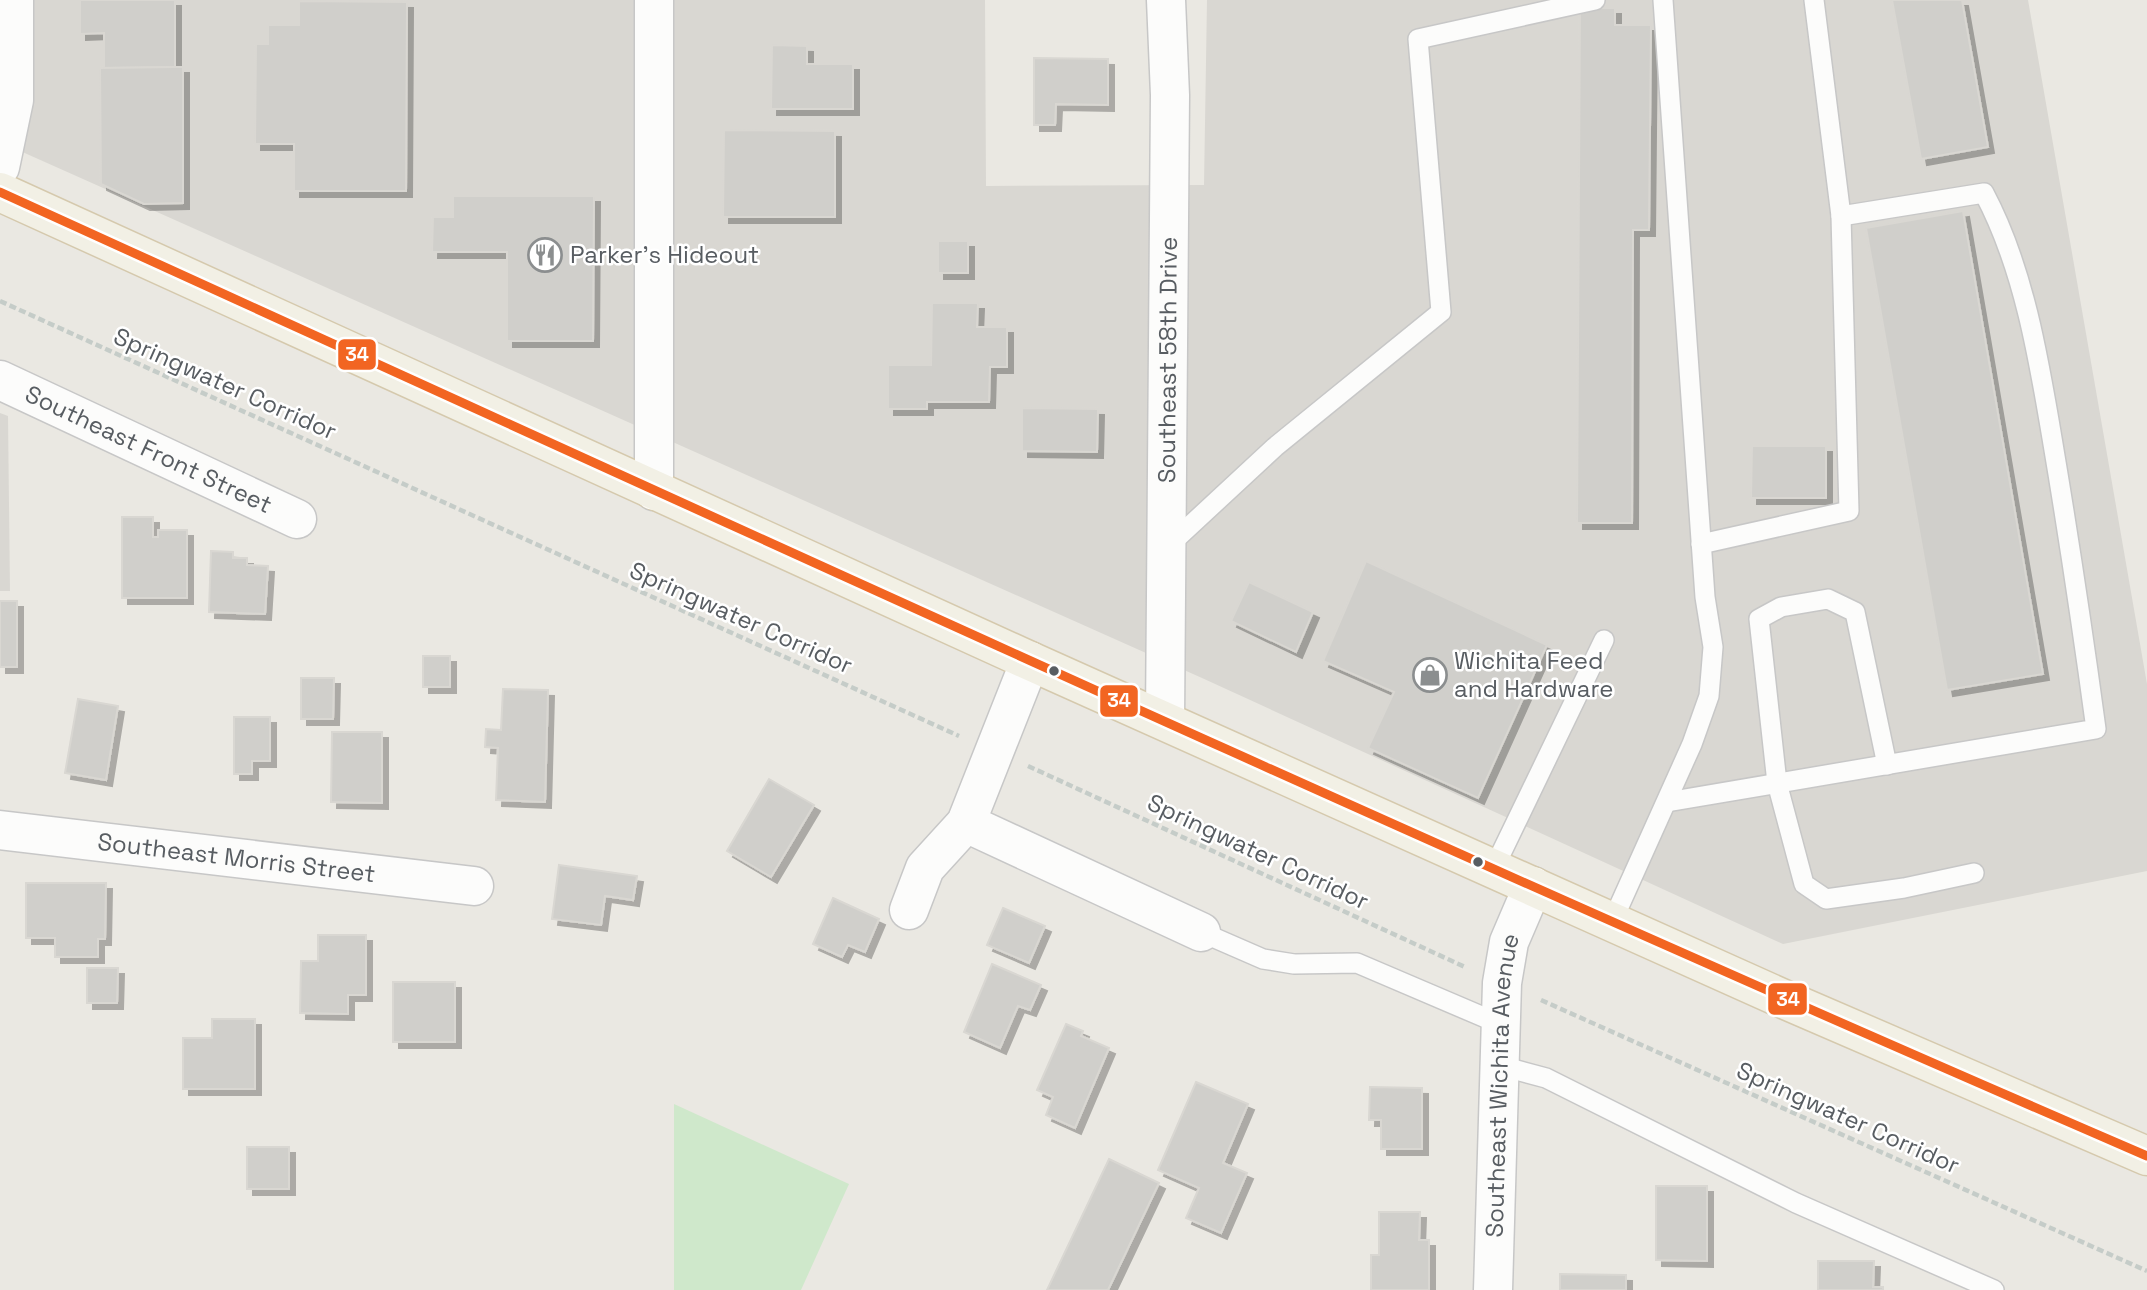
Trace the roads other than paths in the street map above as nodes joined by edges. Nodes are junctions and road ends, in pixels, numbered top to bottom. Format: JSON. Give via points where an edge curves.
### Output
{"nodes":[{"id":1,"x":14,"y":0,"type":"edge"},
{"id":2,"x":654,"y":0,"type":"edge"},
{"id":3,"x":1166,"y":0,"type":"edge"},
{"id":4,"x":1595,"y":0,"type":"edge"},
{"id":5,"x":1663,"y":0,"type":"edge"},
{"id":6,"x":1814,"y":0,"type":"edge"},
{"id":7,"x":0,"y":167,"type":"edge"},
{"id":8,"x":0,"y":192,"type":"edge"},
{"id":9,"x":1841,"y":216,"type":"junction"},
{"id":10,"x":0,"y":380,"type":"edge"},
{"id":11,"x":654,"y":491,"type":"junction"},
{"id":12,"x":298,"y":519,"type":"dead end"},
{"id":13,"x":1701,"y":544,"type":"junction"},
{"id":14,"x":1166,"y":548,"type":"junction"},
{"id":15,"x":1604,"y":640,"type":"dead end"},
{"id":16,"x":1030,"y":661,"type":"junction"},
{"id":17,"x":1165,"y":720,"type":"junction"},
{"id":18,"x":1888,"y":765,"type":"junction"},
{"id":19,"x":1777,"y":783,"type":"junction"},
{"id":20,"x":1667,"y":802,"type":"junction"},
{"id":21,"x":966,"y":823,"type":"junction"},
{"id":22,"x":0,"y":830,"type":"edge"},
{"id":23,"x":1494,"y":868,"type":"junction"},
{"id":24,"x":1974,"y":873,"type":"dead end"},
{"id":25,"x":474,"y":886,"type":"dead end"},
{"id":26,"x":1533,"y":886,"type":"junction"},
{"id":27,"x":909,"y":910,"type":"dead end"},
{"id":28,"x":1612,"y":922,"type":"junction"},
{"id":29,"x":1201,"y":932,"type":"joint"},
{"id":30,"x":1500,"y":1024,"type":"junction"},
{"id":31,"x":1498,"y":1066,"type":"junction"},
{"id":32,"x":2147,"y":1156,"type":"edge"},
{"id":33,"x":1493,"y":1290,"type":"edge"},
{"id":34,"x":1994,"y":1290,"type":"edge"}],
"edges":[{"from":1,"to":7,"type":"street","via":[[14,100]]},
{"from":2,"to":11,"type":"street"},
{"from":3,"to":14,"type":"street","name":"Southeast 58th Drive","via":[[1170,95]]},
{"from":4,"to":14,"type":"lane","via":[[1418,39],[1441,312],[1275,447]]},
{"from":5,"to":13,"type":"lane"},
{"from":6,"to":9,"type":"lane"},
{"from":8,"to":11,"type":"main road"},
{"from":9,"to":13,"type":"lane","via":[[1849,510]]},
{"from":9,"to":18,"type":"lane","via":[[1984,193],[2003,228],[2040,369],[2073,558],[2096,729]]},
{"from":10,"to":12,"type":"street","name":"Southeast Front Street"},
{"from":11,"to":16,"type":"main road"},
{"from":13,"to":20,"type":"lane","via":[[1713,647],[1709,696]]},
{"from":14,"to":17,"type":"street","name":"Southeast 58th Drive"},
{"from":15,"to":23,"type":"lane"},
{"from":16,"to":17,"type":"main road"},
{"from":16,"to":21,"type":"street"},
{"from":17,"to":23,"type":"main road"},
{"from":18,"to":19,"type":"lane"},
{"from":18,"to":19,"type":"lane","via":[[1855,612],[1828,599],[1781,607],[1759,619]]},
{"from":19,"to":20,"type":"lane"},
{"from":19,"to":24,"type":"lane","via":[[1804,884],[1826,899]]},
{"from":20,"to":28,"type":"lane"},
{"from":21,"to":27,"type":"street","via":[[925,868]]},
{"from":21,"to":29,"type":"street"},
{"from":22,"to":25,"type":"street","name":"Southeast Morris Street"},
{"from":23,"to":26,"type":"main road"},
{"from":26,"to":28,"type":"main road"},
{"from":26,"to":30,"type":"street","name":"Southeast Wichita Avenue","via":[[1507,952]]},
{"from":28,"to":32,"type":"main road"},
{"from":29,"to":30,"type":"lane","via":[[1263,959],[1294,964],[1357,963]]},
{"from":30,"to":31,"type":"street","name":"Southeast Wichita Avenue"},
{"from":31,"to":33,"type":"street","name":"Southeast Wichita Avenue"},
{"from":31,"to":34,"type":"lane","via":[[1546,1078],[1796,1203]]}]}
